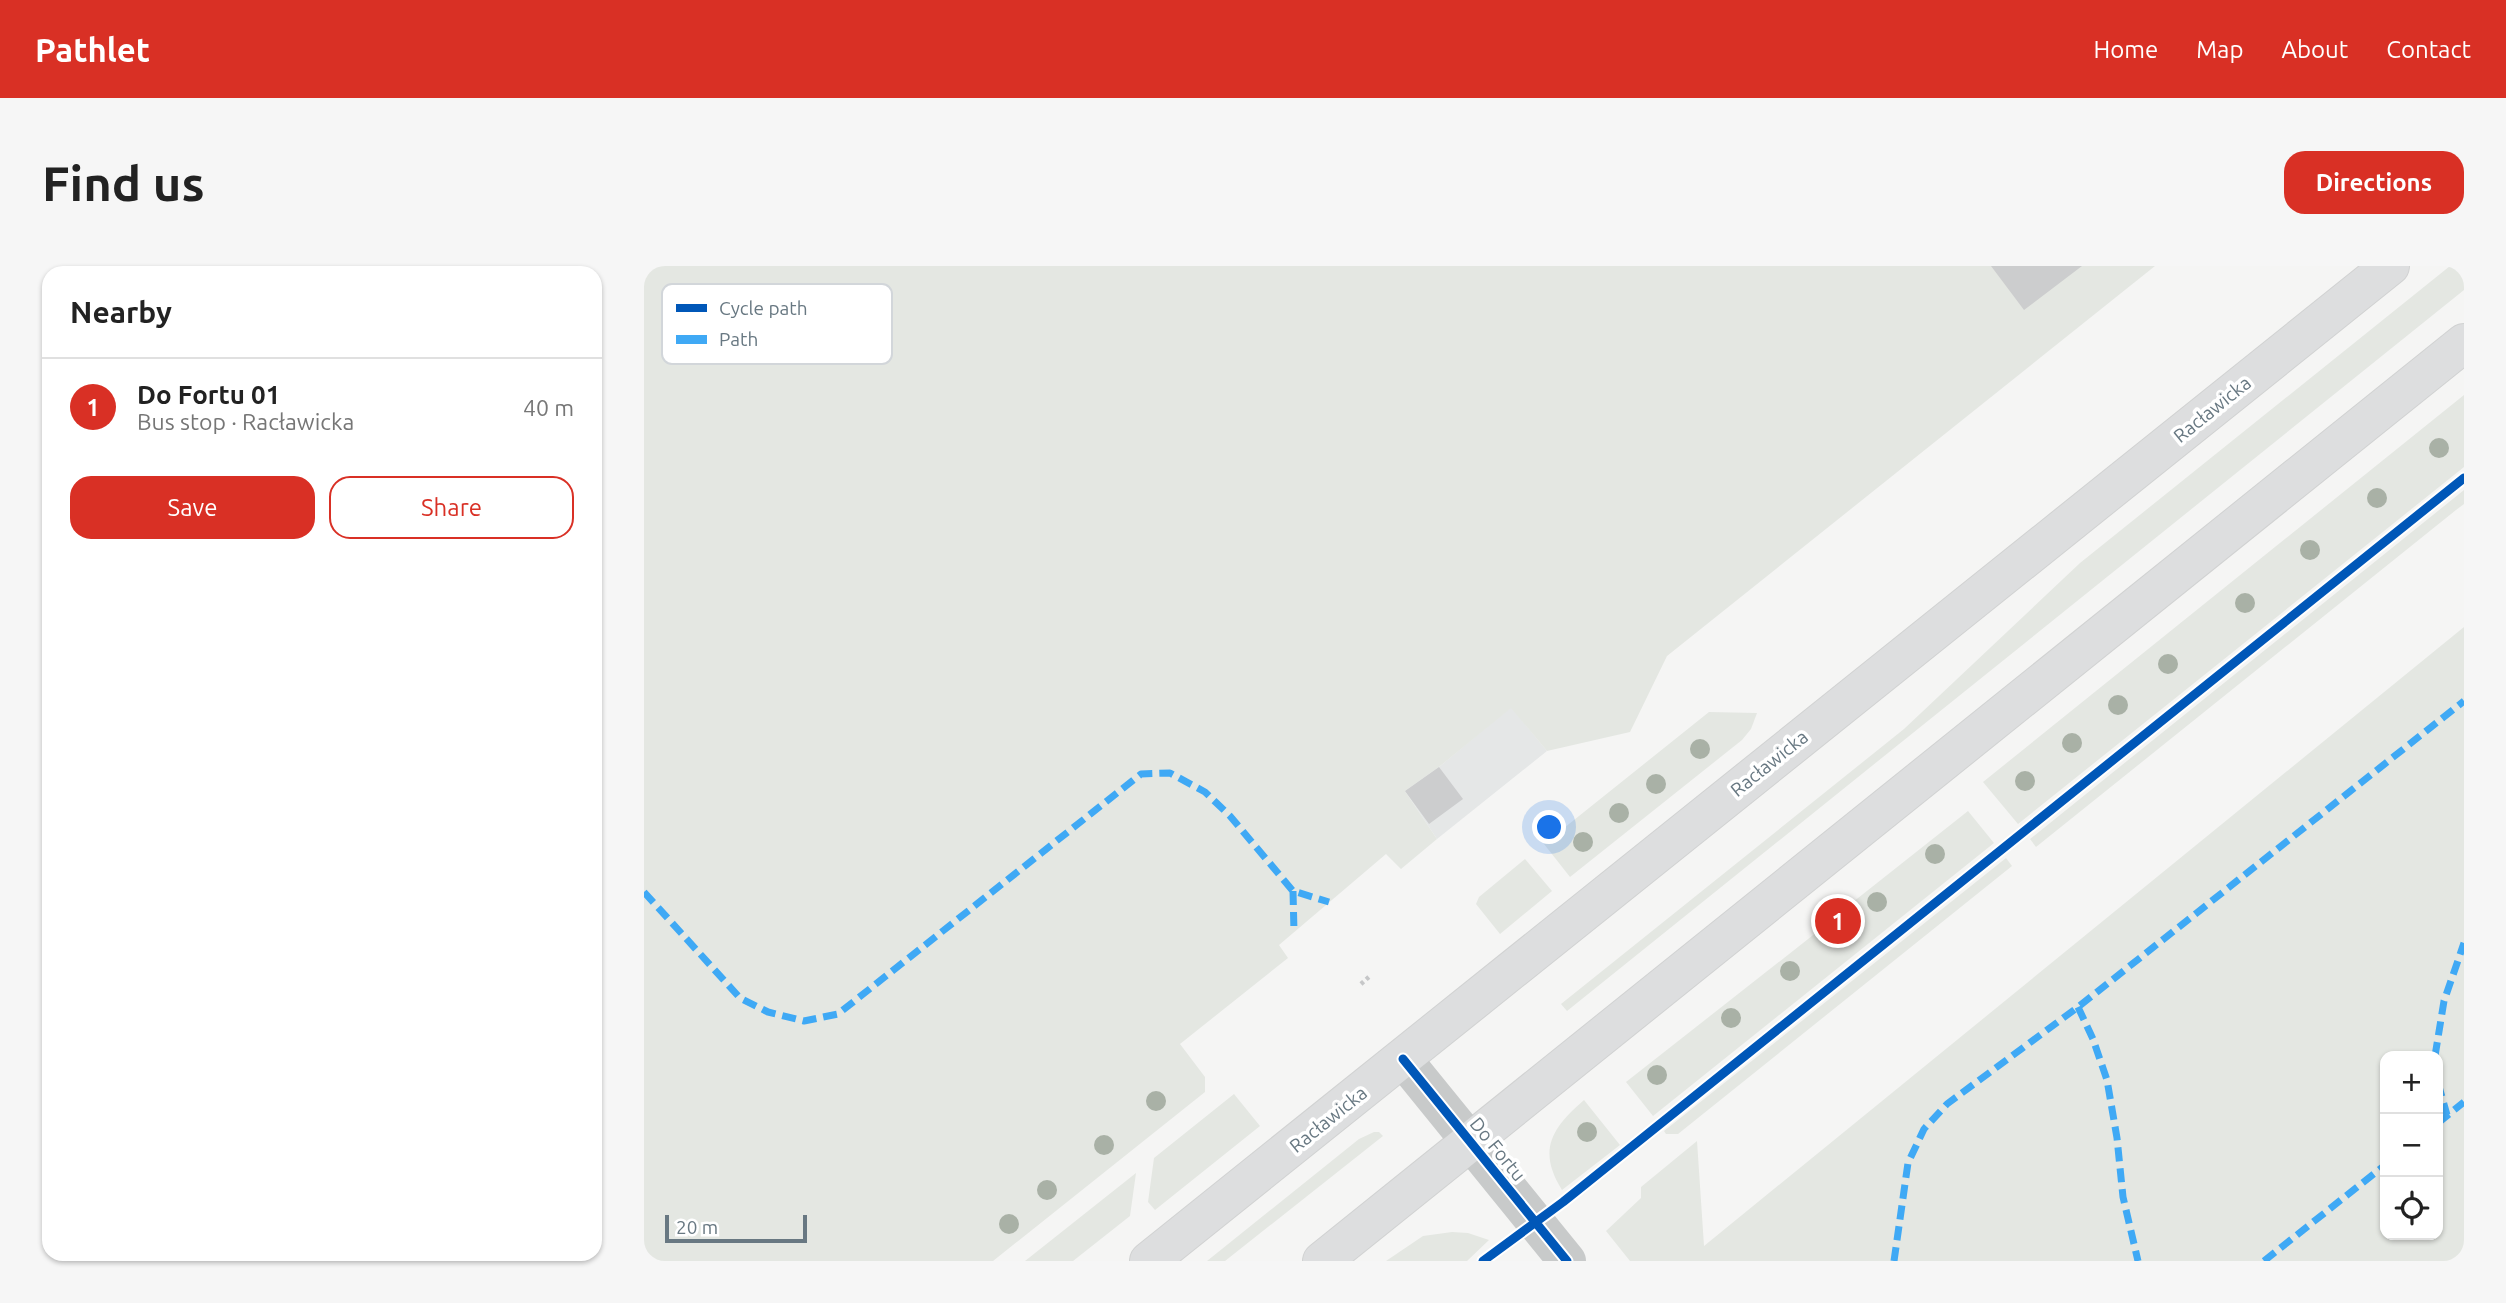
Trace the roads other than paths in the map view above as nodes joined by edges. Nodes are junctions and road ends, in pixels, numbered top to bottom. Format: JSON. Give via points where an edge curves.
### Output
{"nodes":[{"id":1,"x":2390,"y":266,"type":"edge"},
{"id":2,"x":2464,"y":343,"type":"edge"},
{"id":3,"x":1403,"y":1059,"type":"junction"},
{"id":4,"x":1470,"y":1142,"type":"junction"},
{"id":5,"x":1149,"y":1261,"type":"edge"},
{"id":6,"x":1322,"y":1261,"type":"edge"},
{"id":7,"x":1567,"y":1261,"type":"edge"}],
"edges":[{"from":1,"to":3,"type":"main road","name":"Racławicka"},
{"from":2,"to":4,"type":"main road"},
{"from":3,"to":4,"type":"street","name":"Do Fortu"},
{"from":3,"to":5,"type":"main road","name":"Racławicka"},
{"from":4,"to":6,"type":"main road"},
{"from":4,"to":7,"type":"street","name":"Do Fortu"}]}
